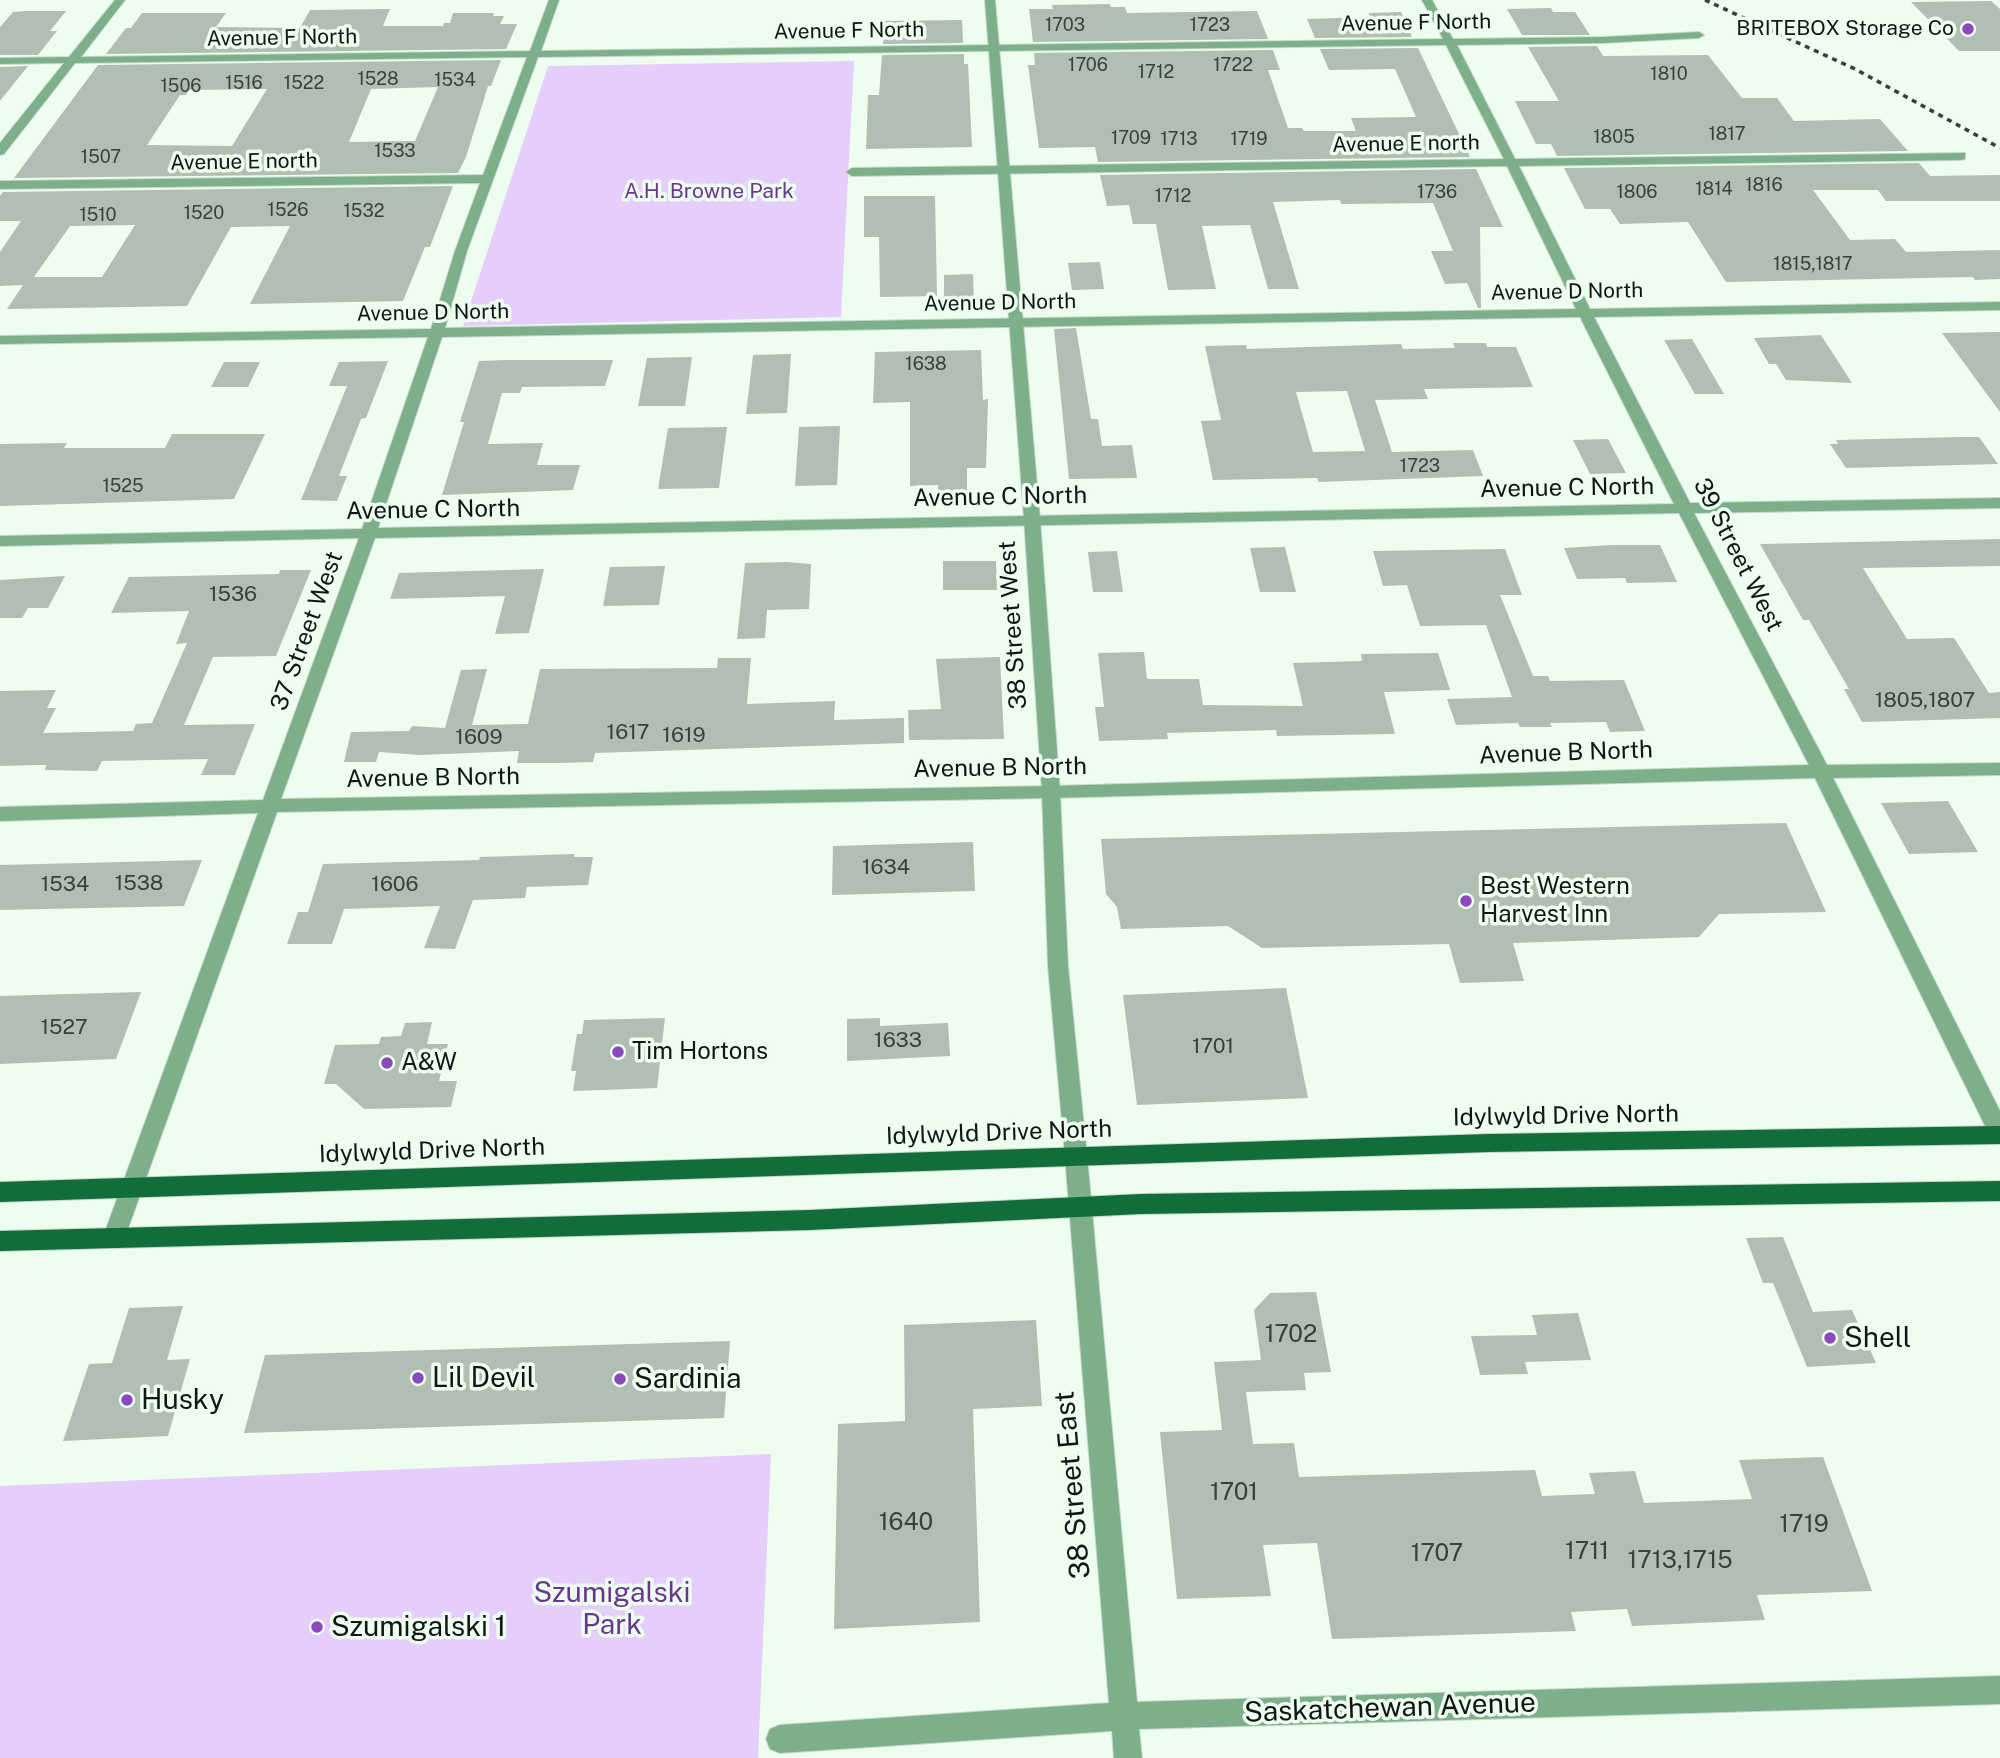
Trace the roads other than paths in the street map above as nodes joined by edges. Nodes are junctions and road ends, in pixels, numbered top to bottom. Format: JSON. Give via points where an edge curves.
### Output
{"nodes":[{"id":1,"x":120,"y":0,"type":"edge"},
{"id":2,"x":554,"y":0,"type":"edge"},
{"id":3,"x":990,"y":0,"type":"edge"},
{"id":4,"x":1427,"y":0,"type":"edge"},
{"id":5,"x":1699,"y":35,"type":"dead end"},
{"id":6,"x":1450,"y":42,"type":"junction"},
{"id":7,"x":993,"y":49,"type":"junction"},
{"id":8,"x":533,"y":54,"type":"junction"},
{"id":9,"x":72,"y":60,"type":"junction"},
{"id":10,"x":0,"y":61,"type":"edge"},
{"id":11,"x":0,"y":151,"type":"edge"},
{"id":12,"x":1961,"y":156,"type":"dead end"},
{"id":13,"x":1511,"y":162,"type":"junction"},
{"id":14,"x":1002,"y":169,"type":"junction"},
{"id":15,"x":852,"y":172,"type":"dead end"},
{"id":16,"x":489,"y":179,"type":"junction"},
{"id":17,"x":0,"y":185,"type":"edge"},
{"id":18,"x":2000,"y":306,"type":"edge"},
{"id":19,"x":1587,"y":313,"type":"junction"},
{"id":20,"x":1016,"y":323,"type":"junction"},
{"id":21,"x":436,"y":334,"type":"junction"},
{"id":22,"x":0,"y":340,"type":"edge"},
{"id":23,"x":2000,"y":503,"type":"edge"},
{"id":24,"x":1687,"y":509,"type":"junction"},
{"id":25,"x":1032,"y":519,"type":"junction"},
{"id":26,"x":368,"y":534,"type":"junction"},
{"id":27,"x":0,"y":541,"type":"edge"},
{"id":28,"x":2000,"y":769,"type":"edge"},
{"id":29,"x":1824,"y":773,"type":"junction"},
{"id":30,"x":1051,"y":792,"type":"junction"},
{"id":31,"x":269,"y":806,"type":"junction"},
{"id":32,"x":0,"y":814,"type":"edge"},
{"id":33,"x":2000,"y":1135,"type":"edge"},
{"id":34,"x":1076,"y":1156,"type":"junction"},
{"id":35,"x":131,"y":1187,"type":"junction"},
{"id":36,"x":2000,"y":1191,"type":"edge"},
{"id":37,"x":0,"y":1192,"type":"edge"},
{"id":38,"x":1080,"y":1206,"type":"junction"},
{"id":39,"x":114,"y":1237,"type":"junction"},
{"id":40,"x":0,"y":1241,"type":"edge"},
{"id":41,"x":2000,"y":1690,"type":"edge"},
{"id":42,"x":1125,"y":1716,"type":"junction"},
{"id":43,"x":780,"y":1739,"type":"dead end"},
{"id":44,"x":1128,"y":1758,"type":"edge"}],
"edges":[{"from":1,"to":9,"type":"street"},
{"from":2,"to":8,"type":"street","name":"37 Street West"},
{"from":3,"to":7,"type":"street","name":"38 Street West"},
{"from":4,"to":6,"type":"street","name":"39 Street West"},
{"from":5,"to":6,"type":"street","name":"Avenue F North"},
{"from":6,"to":7,"type":"street","name":"Avenue F North"},
{"from":6,"to":13,"type":"street","name":"39 Street West"},
{"from":7,"to":8,"type":"street","name":"Avenue F North"},
{"from":7,"to":14,"type":"street","name":"38 Street West"},
{"from":8,"to":9,"type":"street","name":"Avenue F North"},
{"from":8,"to":16,"type":"street","name":"37 Street West"},
{"from":9,"to":10,"type":"street","name":"Avenue F North"},
{"from":9,"to":11,"type":"street"},
{"from":12,"to":13,"type":"street","name":"Avenue E north"},
{"from":13,"to":14,"type":"street","name":"Avenue E north"},
{"from":13,"to":19,"type":"street","name":"39 Street West"},
{"from":14,"to":15,"type":"street","name":"Avenue E north"},
{"from":14,"to":20,"type":"street","name":"38 Street West"},
{"from":16,"to":17,"type":"street","name":"Avenue E north"},
{"from":16,"to":21,"type":"street","name":"37 Street West"},
{"from":18,"to":19,"type":"street","name":"Avenue D North"},
{"from":19,"to":20,"type":"street","name":"Avenue D North"},
{"from":19,"to":24,"type":"street","name":"39 Street West"},
{"from":20,"to":21,"type":"street","name":"Avenue D North"},
{"from":20,"to":25,"type":"street","name":"38 Street West"},
{"from":21,"to":22,"type":"street","name":"Avenue D North"},
{"from":21,"to":26,"type":"street","name":"37 Street West"},
{"from":23,"to":24,"type":"street","name":"Avenue C North"},
{"from":24,"to":25,"type":"street","name":"Avenue C North"},
{"from":24,"to":29,"type":"street","name":"39 Street West"},
{"from":25,"to":26,"type":"street","name":"Avenue C North"},
{"from":25,"to":30,"type":"street","name":"38 Street West"},
{"from":26,"to":27,"type":"street","name":"Avenue C North"},
{"from":26,"to":31,"type":"street","name":"37 Street West"},
{"from":28,"to":29,"type":"street","name":"Avenue B North"},
{"from":29,"to":30,"type":"street","name":"Avenue B North"},
{"from":29,"to":33,"type":"street","name":"39 Street West"},
{"from":30,"to":31,"type":"street","name":"Avenue B North"},
{"from":30,"to":34,"type":"street","name":"38 Street West","via":[[1059,975]]},
{"from":31,"to":32,"type":"street","name":"Avenue B North"},
{"from":31,"to":35,"type":"street","name":"37 Street West"},
{"from":33,"to":34,"type":"main road","name":"Idylwyld Drive North","via":[[1489,1143]]},
{"from":34,"to":35,"type":"main road","name":"Idylwyld Drive North"},
{"from":34,"to":38,"type":"street","name":"38 Street West"},
{"from":35,"to":37,"type":"main road","name":"Idylwyld Drive North"},
{"from":35,"to":39,"type":"street","name":"37 Street West"},
{"from":36,"to":38,"type":"main road"},
{"from":38,"to":39,"type":"main road","via":[[810,1220]]},
{"from":38,"to":42,"type":"street","name":"38 Street East"},
{"from":39,"to":40,"type":"main road"},
{"from":41,"to":42,"type":"street","name":"Saskatchewan Avenue"},
{"from":42,"to":43,"type":"street","name":"Saskatchewan Avenue"},
{"from":42,"to":44,"type":"street","name":"38 Street East"}]}
